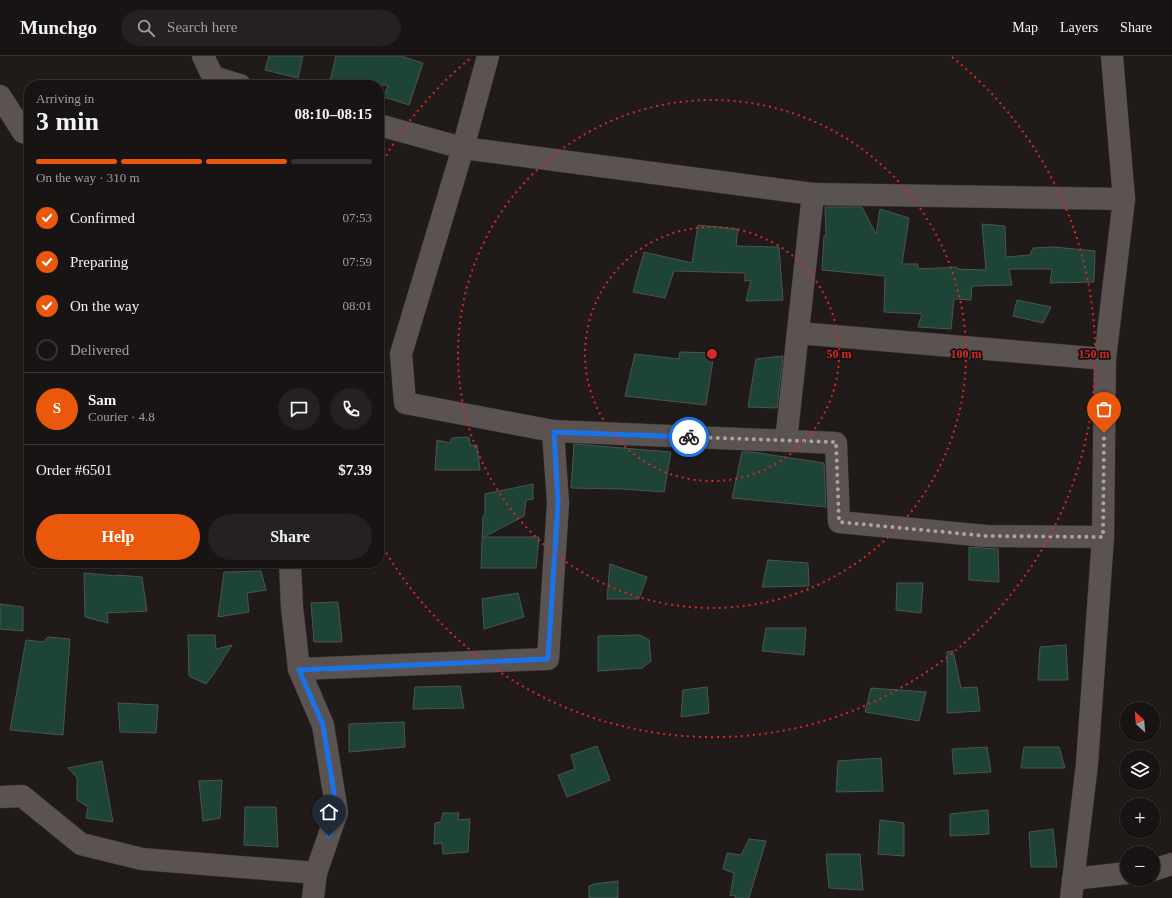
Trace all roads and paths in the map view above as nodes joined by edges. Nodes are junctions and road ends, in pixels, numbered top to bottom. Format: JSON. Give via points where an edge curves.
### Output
{"nodes":[{"id":1,"x":202,"y":56,"type":"edge"},
{"id":2,"x":488,"y":56,"type":"edge"},
{"id":3,"x":1112,"y":56,"type":"edge"},
{"id":4,"x":221,"y":80,"type":"edge"},
{"id":5,"x":0,"y":96,"type":"edge"},
{"id":6,"x":384,"y":126,"type":"edge"},
{"id":7,"x":24,"y":132,"type":"edge"},
{"id":8,"x":462,"y":148,"type":"junction"},
{"id":9,"x":813,"y":194,"type":"junction"},
{"id":10,"x":1124,"y":199,"type":"junction"},
{"id":11,"x":798,"y":333,"type":"junction"},
{"id":12,"x":1105,"y":359,"type":"junction"},
{"id":13,"x":554,"y":432,"type":"junction"},
{"id":14,"x":786,"y":441,"type":"junction"},
{"id":15,"x":1103,"y":537,"type":"junction"},
{"id":16,"x":290,"y":568,"type":"edge"},
{"id":17,"x":299,"y":670,"type":"junction"},
{"id":18,"x":0,"y":797,"type":"edge"},
{"id":19,"x":1172,"y":864,"type":"edge"},
{"id":20,"x":1160,"y":868,"type":"edge"},
{"id":21,"x":316,"y":873,"type":"junction"},
{"id":22,"x":1120,"y":875,"type":"edge"},
{"id":23,"x":1072,"y":889,"type":"edge"},
{"id":24,"x":313,"y":898,"type":"edge"}],
"edges":[{"from":1,"to":4,"type":"street","via":[[213,78]]},
{"from":2,"to":8,"type":"street"},
{"from":3,"to":10,"type":"street"},
{"from":5,"to":7,"type":"street"},
{"from":6,"to":8,"type":"street"},
{"from":8,"to":9,"type":"street"},
{"from":8,"to":13,"type":"street","via":[[401,354],[405,403]]},
{"from":9,"to":10,"type":"street"},
{"from":9,"to":11,"type":"street"},
{"from":10,"to":12,"type":"street"},
{"from":11,"to":12,"type":"street"},
{"from":11,"to":14,"type":"street"},
{"from":12,"to":15,"type":"street"},
{"from":13,"to":14,"type":"street"},
{"from":13,"to":17,"type":"street","via":[[558,503],[548,659]]},
{"from":14,"to":15,"type":"street","via":[[836,442],[839,522],[986,536]]},
{"from":15,"to":23,"type":"street","via":[[1087,764]]},
{"from":16,"to":17,"type":"street"},
{"from":17,"to":21,"type":"street","via":[[323,725],[337,812]]},
{"from":18,"to":21,"type":"street","via":[[22,796],[81,844],[142,859]]},
{"from":19,"to":20,"type":"street"},
{"from":21,"to":24,"type":"street"},
{"from":22,"to":23,"type":"street"}]}
